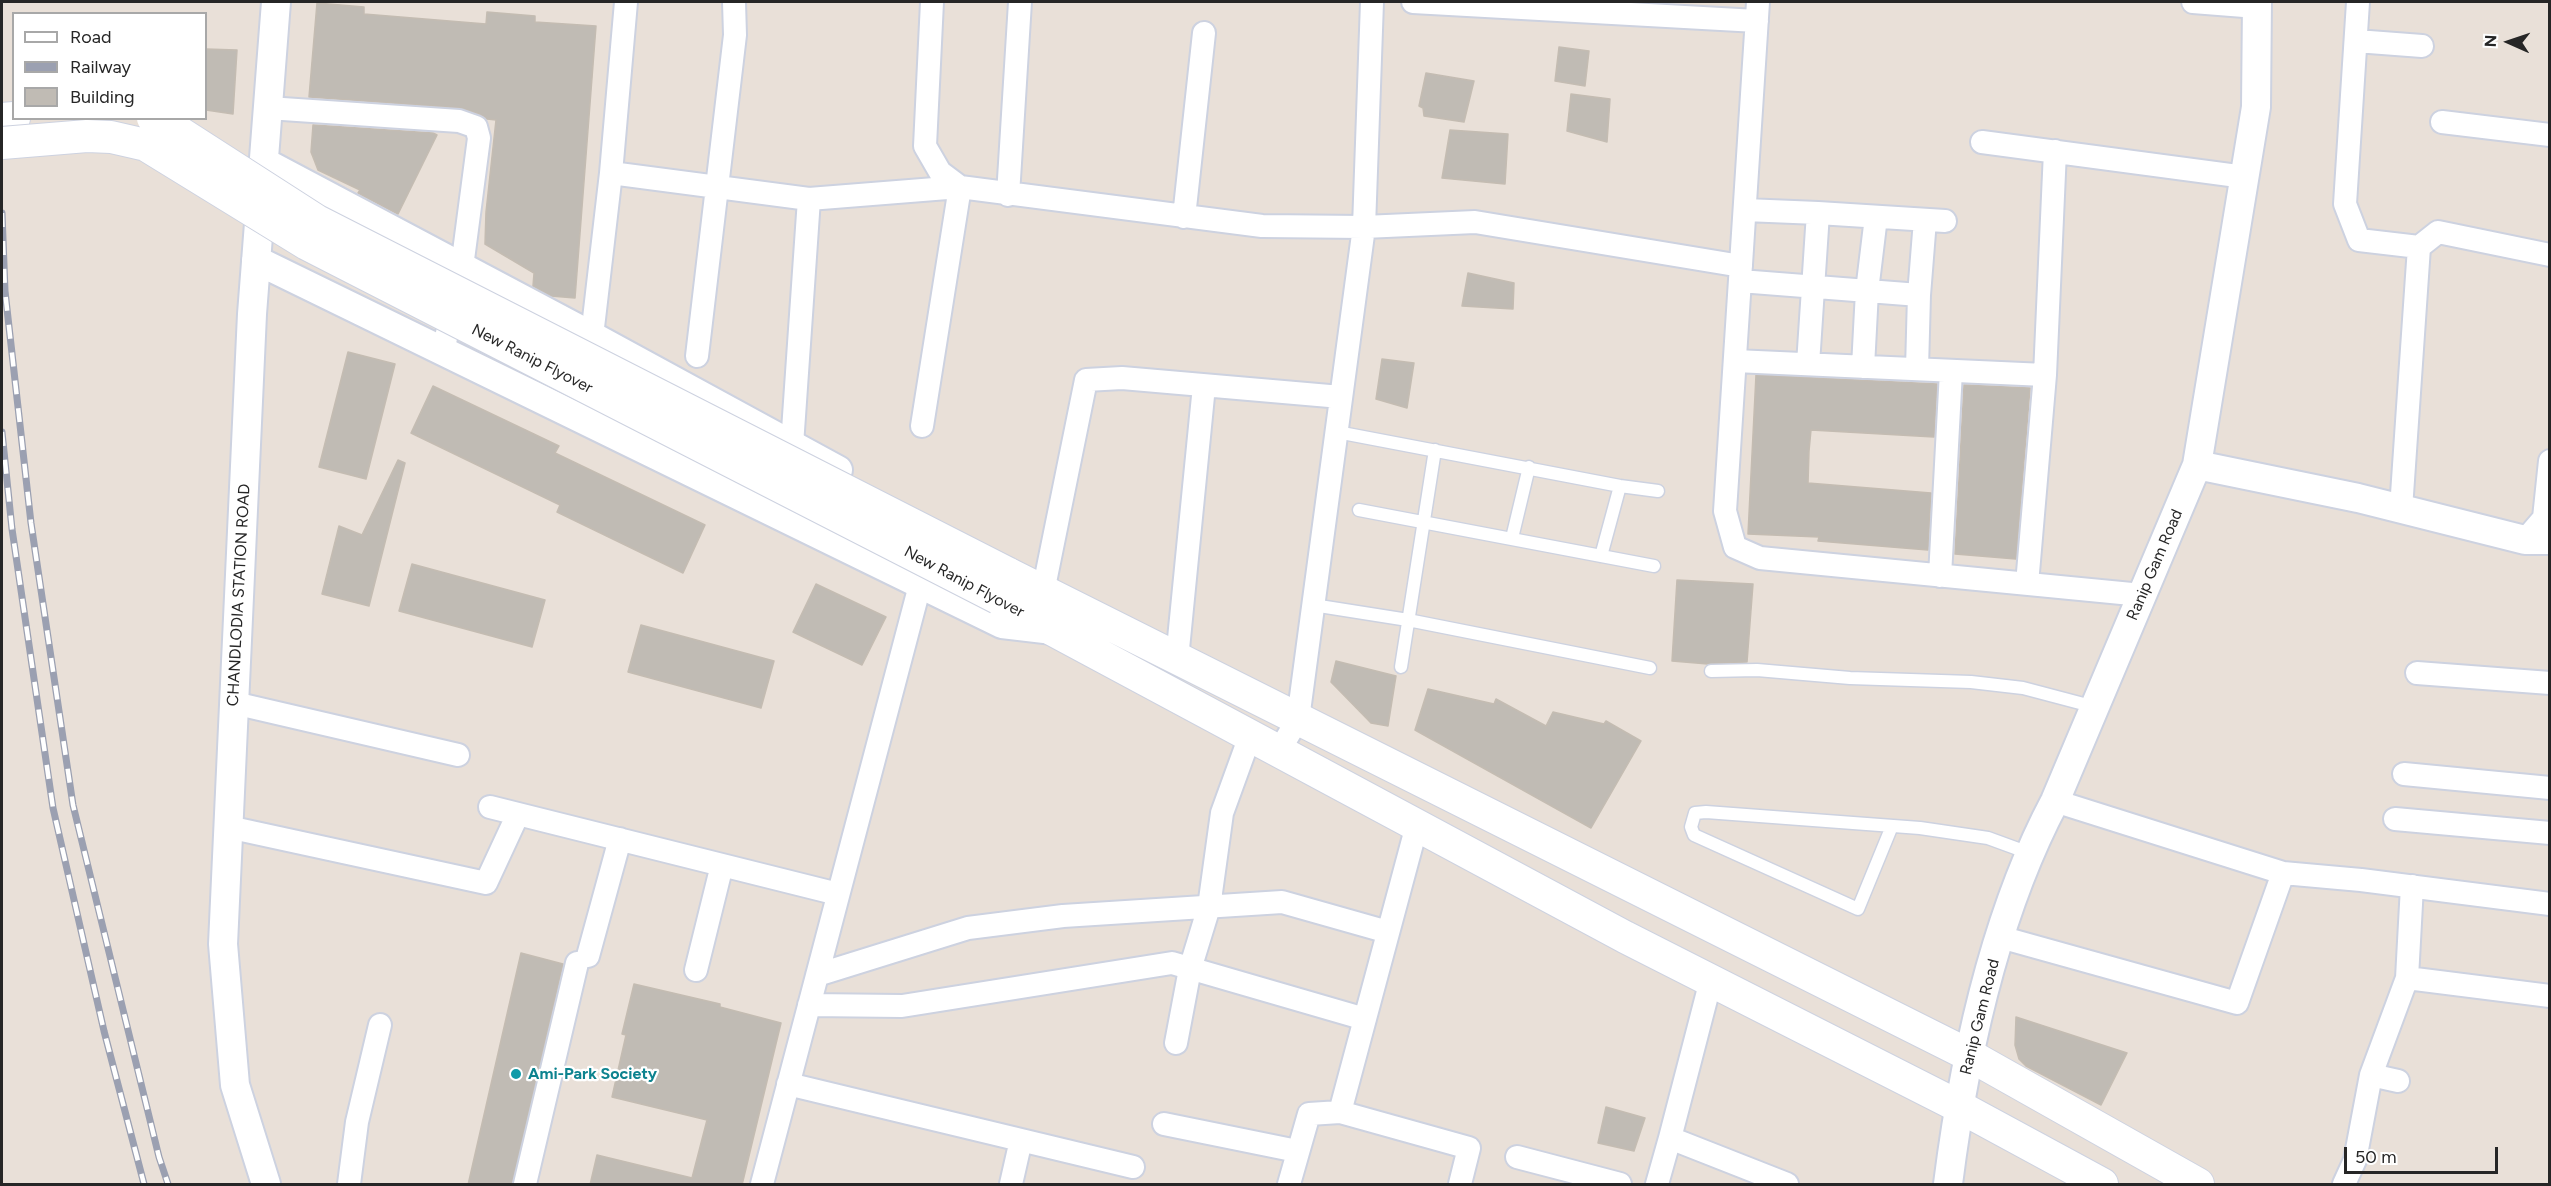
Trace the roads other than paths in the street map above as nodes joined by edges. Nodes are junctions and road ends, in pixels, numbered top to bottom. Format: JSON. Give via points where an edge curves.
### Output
{"nodes":[{"id":1,"x":276,"y":2,"type":"edge"},
{"id":2,"x":626,"y":2,"type":"edge"},
{"id":3,"x":734,"y":2,"type":"edge"},
{"id":4,"x":932,"y":2,"type":"edge"},
{"id":5,"x":1020,"y":2,"type":"edge"},
{"id":6,"x":1372,"y":2,"type":"edge"},
{"id":7,"x":1413,"y":2,"type":"edge"},
{"id":8,"x":2193,"y":2,"type":"edge"},
{"id":9,"x":2358,"y":2,"type":"edge"},
{"id":10,"x":2257,"y":4,"type":"edge"},
{"id":11,"x":1757,"y":11,"type":"edge"},
{"id":12,"x":1204,"y":33,"type":"dead end"},
{"id":13,"x":2356,"y":41,"type":"junction"},
{"id":14,"x":2422,"y":46,"type":"dead end"},
{"id":15,"x":268,"y":108,"type":"junction"},
{"id":16,"x":160,"y":120,"type":"edge"},
{"id":17,"x":2442,"y":122,"type":"dead end"},
{"id":18,"x":2550,"y":135,"type":"edge"},
{"id":19,"x":1982,"y":142,"type":"dead end"},
{"id":20,"x":2,"y":143,"type":"edge"},
{"id":21,"x":2055,"y":151,"type":"junction"},
{"id":22,"x":264,"y":162,"type":"junction"},
{"id":23,"x":611,"y":173,"type":"junction"},
{"id":24,"x":2245,"y":177,"type":"junction"},
{"id":25,"x":717,"y":187,"type":"junction"},
{"id":26,"x":960,"y":187,"type":"junction"},
{"id":27,"x":1008,"y":195,"type":"junction"},
{"id":28,"x":809,"y":199,"type":"junction"},
{"id":29,"x":1745,"y":210,"type":"junction"},
{"id":30,"x":1818,"y":213,"type":"junction"},
{"id":31,"x":1184,"y":216,"type":"junction"},
{"id":32,"x":1876,"y":217,"type":"junction"},
{"id":33,"x":1364,"y":227,"type":"junction"},
{"id":34,"x":2419,"y":247,"type":"junction"},
{"id":35,"x":2550,"y":255,"type":"edge"},
{"id":36,"x":256,"y":260,"type":"junction"},
{"id":37,"x":462,"y":267,"type":"junction"},
{"id":38,"x":1741,"y":274,"type":"junction"},
{"id":39,"x":1812,"y":287,"type":"junction"},
{"id":40,"x":1867,"y":291,"type":"junction"},
{"id":41,"x":1919,"y":295,"type":"junction"},
{"id":42,"x":592,"y":336,"type":"junction"},
{"id":43,"x":443,"y":351,"type":"junction"},
{"id":44,"x":697,"y":356,"type":"dead end"},
{"id":45,"x":1735,"y":361,"type":"junction"},
{"id":46,"x":1808,"y":364,"type":"junction"},
{"id":47,"x":1863,"y":367,"type":"junction"},
{"id":48,"x":1917,"y":369,"type":"junction"},
{"id":49,"x":1951,"y":371,"type":"junction"},
{"id":50,"x":2045,"y":375,"type":"junction"},
{"id":51,"x":1204,"y":386,"type":"junction"},
{"id":52,"x":1341,"y":396,"type":"junction"},
{"id":53,"x":922,"y":426,"type":"dead end"},
{"id":54,"x":1336,"y":432,"type":"junction"},
{"id":55,"x":792,"y":445,"type":"junction"},
{"id":56,"x":1435,"y":450,"type":"junction"},
{"id":57,"x":2550,"y":461,"type":"edge"},
{"id":58,"x":2198,"y":465,"type":"junction"},
{"id":59,"x":1529,"y":467,"type":"junction"},
{"id":60,"x":1620,"y":486,"type":"junction"},
{"id":61,"x":1658,"y":491,"type":"dead end"},
{"id":62,"x":2401,"y":509,"type":"junction"},
{"id":63,"x":1359,"y":510,"type":"dead end"},
{"id":64,"x":1423,"y":521,"type":"junction"},
{"id":65,"x":1512,"y":538,"type":"junction"},
{"id":66,"x":2537,"y":540,"type":"edge"},
{"id":67,"x":1601,"y":556,"type":"junction"},
{"id":68,"x":1654,"y":566,"type":"dead end"},
{"id":69,"x":1940,"y":576,"type":"junction"},
{"id":70,"x":2027,"y":584,"type":"junction"},
{"id":71,"x":920,"y":585,"type":"junction"},
{"id":72,"x":1002,"y":585,"type":"junction"},
{"id":73,"x":1043,"y":592,"type":"junction"},
{"id":74,"x":2142,"y":595,"type":"junction"},
{"id":75,"x":1313,"y":605,"type":"junction"},
{"id":76,"x":1408,"y":620,"type":"junction"},
{"id":77,"x":1053,"y":630,"type":"junction"},
{"id":78,"x":1177,"y":659,"type":"junction"},
{"id":79,"x":1401,"y":667,"type":"dead end"},
{"id":80,"x":1650,"y":668,"type":"dead end"},
{"id":81,"x":1711,"y":670,"type":"dead end"},
{"id":82,"x":2417,"y":673,"type":"dead end"},
{"id":83,"x":2550,"y":683,"type":"edge"},
{"id":84,"x":234,"y":703,"type":"junction"},
{"id":85,"x":2095,"y":707,"type":"junction"},
{"id":86,"x":1298,"y":719,"type":"junction"},
{"id":87,"x":1250,"y":736,"type":"junction"},
{"id":88,"x":1279,"y":751,"type":"junction"},
{"id":89,"x":458,"y":755,"type":"dead end"},
{"id":90,"x":2404,"y":774,"type":"dead end"},
{"id":91,"x":2550,"y":788,"type":"edge"},
{"id":92,"x":2055,"y":801,"type":"junction"},
{"id":93,"x":490,"y":807,"type":"dead end"},
{"id":94,"x":518,"y":814,"type":"junction"},
{"id":95,"x":2395,"y":819,"type":"dead end"},
{"id":96,"x":1417,"y":825,"type":"junction"},
{"id":97,"x":1892,"y":826,"type":"junction"},
{"id":98,"x":228,"y":827,"type":"junction"},
{"id":99,"x":2550,"y":833,"type":"edge"},
{"id":100,"x":620,"y":839,"type":"junction"},
{"id":101,"x":2029,"y":853,"type":"junction"},
{"id":102,"x":722,"y":864,"type":"junction"},
{"id":103,"x":2283,"y":873,"type":"junction"},
{"id":104,"x":2412,"y":886,"type":"junction"},
{"id":105,"x":838,"y":894,"type":"junction"},
{"id":106,"x":2550,"y":904,"type":"edge"},
{"id":107,"x":1209,"y":907,"type":"junction"},
{"id":108,"x":1388,"y":932,"type":"junction"},
{"id":109,"x":2000,"y":937,"type":"junction"},
{"id":110,"x":1190,"y":969,"type":"junction"},
{"id":111,"x":696,"y":970,"type":"dead end"},
{"id":112,"x":817,"y":975,"type":"junction"},
{"id":113,"x":2407,"y":978,"type":"junction"},
{"id":114,"x":1711,"y":980,"type":"junction"},
{"id":115,"x":2550,"y":996,"type":"edge"},
{"id":116,"x":809,"y":1005,"type":"junction"},
{"id":117,"x":1365,"y":1019,"type":"junction"},
{"id":118,"x":380,"y":1025,"type":"dead end"},
{"id":119,"x":1176,"y":1043,"type":"dead end"},
{"id":120,"x":1969,"y":1056,"type":"junction"},
{"id":121,"x":2371,"y":1075,"type":"junction"},
{"id":122,"x":2398,"y":1082,"type":"dead end"},
{"id":123,"x":788,"y":1084,"type":"junction"},
{"id":124,"x":1958,"y":1106,"type":"junction"},
{"id":125,"x":1340,"y":1112,"type":"junction"},
{"id":126,"x":1164,"y":1124,"type":"dead end"},
{"id":127,"x":1670,"y":1138,"type":"junction"},
{"id":128,"x":1021,"y":1140,"type":"junction"},
{"id":129,"x":1297,"y":1151,"type":"junction"},
{"id":130,"x":1517,"y":1157,"type":"dead end"},
{"id":131,"x":1132,"y":1167,"type":"dead end"},
{"id":132,"x":266,"y":1185,"type":"edge"},
{"id":133,"x":348,"y":1185,"type":"edge"},
{"id":134,"x":525,"y":1185,"type":"edge"},
{"id":135,"x":762,"y":1185,"type":"edge"},
{"id":136,"x":1011,"y":1185,"type":"edge"},
{"id":137,"x":1289,"y":1185,"type":"edge"},
{"id":138,"x":1460,"y":1185,"type":"edge"},
{"id":139,"x":1620,"y":1185,"type":"edge"},
{"id":140,"x":1658,"y":1185,"type":"edge"},
{"id":141,"x":1787,"y":1185,"type":"edge"},
{"id":142,"x":1948,"y":1185,"type":"edge"},
{"id":143,"x":2102,"y":1185,"type":"edge"},
{"id":144,"x":2198,"y":1185,"type":"edge"},
{"id":145,"x":2344,"y":1185,"type":"edge"}],
"edges":[{"from":1,"to":15,"type":"street","name":"CHANDLODIA STATION ROAD"},
{"from":2,"to":23,"type":"street"},
{"from":3,"to":25,"type":"street","via":[[735,35]]},
{"from":4,"to":26,"type":"street","via":[[925,146],[940,172]]},
{"from":5,"to":27,"type":"street"},
{"from":6,"to":33,"type":"street"},
{"from":7,"to":11,"type":"street"},
{"from":8,"to":10,"type":"street"},
{"from":9,"to":13,"type":"street"},
{"from":10,"to":24,"type":"street","name":"Ranip Gam Road","via":[[2256,107]]},
{"from":11,"to":29,"type":"street"},
{"from":12,"to":31,"type":"street"},
{"from":13,"to":14,"type":"street"},
{"from":13,"to":34,"type":"street","via":[[2345,204],[2359,240]]},
{"from":15,"to":22,"type":"street","name":"CHANDLODIA STATION ROAD"},
{"from":15,"to":37,"type":"street","via":[[459,121],[476,127],[479,138]]},
{"from":16,"to":72,"type":"main road","name":"New Ranip Flyover","bridge":true,"via":[[317,221]]},
{"from":17,"to":18,"type":"street"},
{"from":19,"to":21,"type":"street"},
{"from":20,"to":72,"type":"main road","name":"New Ranip Flyover","bridge":true,"via":[[87,136],[146,145],[307,244]]},
{"from":21,"to":24,"type":"street"},
{"from":21,"to":50,"type":"street"},
{"from":22,"to":36,"type":"street","name":"CHANDLODIA STATION ROAD"},
{"from":22,"to":37,"type":"street"},
{"from":23,"to":25,"type":"street"},
{"from":23,"to":42,"type":"street"},
{"from":24,"to":58,"type":"street","name":"Ranip Gam Road"},
{"from":25,"to":28,"type":"street"},
{"from":25,"to":44,"type":"street"},
{"from":26,"to":27,"type":"street"},
{"from":26,"to":28,"type":"street"},
{"from":26,"to":53,"type":"street"},
{"from":27,"to":31,"type":"street"},
{"from":28,"to":55,"type":"street"},
{"from":29,"to":30,"type":"street"},
{"from":29,"to":38,"type":"street"},
{"from":30,"to":32,"type":"street"},
{"from":30,"to":39,"type":"street"},
{"from":31,"to":33,"type":"street","via":[[1262,226]]},
{"from":32,"to":40,"type":"street"},
{"from":32,"to":41,"type":"street","via":[[1935,221]]},
{"from":33,"to":38,"type":"street","via":[[1475,222]]},
{"from":33,"to":52,"type":"street"},
{"from":34,"to":35,"type":"street","via":[[2438,232]]},
{"from":34,"to":62,"type":"street"},
{"from":36,"to":43,"type":"street"},
{"from":36,"to":84,"type":"street","name":"CHANDLODIA STATION ROAD"},
{"from":37,"to":42,"type":"street"},
{"from":37,"to":43,"type":"street"},
{"from":38,"to":39,"type":"street"},
{"from":38,"to":45,"type":"street"},
{"from":39,"to":40,"type":"street"},
{"from":39,"to":46,"type":"street"},
{"from":40,"to":41,"type":"street"},
{"from":40,"to":47,"type":"street"},
{"from":41,"to":48,"type":"street"},
{"from":42,"to":55,"type":"street"},
{"from":43,"to":71,"type":"street"},
{"from":45,"to":46,"type":"street"},
{"from":45,"to":69,"type":"street","via":[[1725,511],[1735,547],[1760,558]]},
{"from":46,"to":47,"type":"street"},
{"from":47,"to":48,"type":"street"},
{"from":48,"to":49,"type":"street"},
{"from":49,"to":50,"type":"street"},
{"from":49,"to":69,"type":"street"},
{"from":50,"to":70,"type":"street"},
{"from":51,"to":52,"type":"street"},
{"from":51,"to":73,"type":"street","via":[[1122,378],[1086,380]]},
{"from":51,"to":78,"type":"street"},
{"from":52,"to":54,"type":"street"},
{"from":54,"to":56,"type":"lane"},
{"from":54,"to":75,"type":"street"},
{"from":55,"to":73,"type":"street","via":[[1018,568]]},
{"from":56,"to":59,"type":"lane"},
{"from":56,"to":64,"type":"lane"},
{"from":57,"to":66,"type":"street","via":[[2544,518]]},
{"from":58,"to":62,"type":"street"},
{"from":58,"to":74,"type":"street","name":"Ranip Gam Road"},
{"from":59,"to":60,"type":"lane"},
{"from":59,"to":65,"type":"lane"},
{"from":60,"to":61,"type":"lane"},
{"from":60,"to":67,"type":"lane"},
{"from":62,"to":66,"type":"street"},
{"from":63,"to":64,"type":"lane"},
{"from":64,"to":65,"type":"lane"},
{"from":64,"to":76,"type":"lane"},
{"from":65,"to":67,"type":"lane"},
{"from":67,"to":68,"type":"lane"},
{"from":69,"to":70,"type":"street"},
{"from":70,"to":74,"type":"street"},
{"from":71,"to":77,"type":"street","via":[[1002,624]]},
{"from":71,"to":105,"type":"street"},
{"from":72,"to":73,"type":"main road","name":"New Ranip Flyover"},
{"from":72,"to":77,"type":"main road","name":"New Ranip Flyover"},
{"from":73,"to":78,"type":"main road","name":"New Ranip Flyover"},
{"from":74,"to":85,"type":"street","name":"Ranip Gam Road"},
{"from":75,"to":76,"type":"lane"},
{"from":75,"to":86,"type":"street"},
{"from":76,"to":79,"type":"lane"},
{"from":76,"to":80,"type":"lane"},
{"from":77,"to":87,"type":"main road","name":"New Ranip Flyover"},
{"from":78,"to":86,"type":"main road","name":"New Ranip Flyover"},
{"from":81,"to":85,"type":"lane","via":[[1971,682],[2023,688]]},
{"from":82,"to":83,"type":"street"},
{"from":84,"to":89,"type":"street"},
{"from":84,"to":98,"type":"street","name":"CHANDLODIA STATION ROAD"},
{"from":85,"to":92,"type":"street","name":"Ranip Gam Road"},
{"from":86,"to":88,"type":"street"},
{"from":86,"to":120,"type":"main road","name":"New Ranip Flyover"},
{"from":87,"to":88,"type":"main road","name":"New Ranip Flyover"},
{"from":87,"to":107,"type":"street","via":[[1222,813]]},
{"from":88,"to":96,"type":"main road","name":"New Ranip Flyover"},
{"from":90,"to":91,"type":"street"},
{"from":92,"to":101,"type":"street","name":"Ranip Gam Road"},
{"from":92,"to":103,"type":"street"},
{"from":93,"to":94,"type":"street"},
{"from":94,"to":98,"type":"street","via":[[486,884]]},
{"from":94,"to":100,"type":"street"},
{"from":95,"to":99,"type":"street"},
{"from":96,"to":108,"type":"street"},
{"from":96,"to":114,"type":"main road","name":"New Ranip Flyover"},
{"from":97,"to":97,"type":"lane","via":[[1858,909],[1694,835],[1691,827],[1695,813],[1706,812]]},
{"from":97,"to":101,"type":"lane","via":[[1988,838]]},
{"from":98,"to":132,"type":"street","name":"CHANDLODIA STATION ROAD","via":[[223,944],[235,1085]]},
{"from":100,"to":102,"type":"street"},
{"from":100,"to":134,"type":"street","via":[[582,960]]},
{"from":101,"to":109,"type":"street","name":"Ranip Gam Road"},
{"from":102,"to":105,"type":"street"},
{"from":102,"to":111,"type":"street"},
{"from":103,"to":104,"type":"street"},
{"from":103,"to":109,"type":"street","via":[[2237,1004]]},
{"from":104,"to":106,"type":"street"},
{"from":104,"to":113,"type":"street"},
{"from":105,"to":112,"type":"street"},
{"from":107,"to":108,"type":"street","via":[[1282,902]]},
{"from":107,"to":110,"type":"street"},
{"from":107,"to":112,"type":"street","via":[[1063,916],[968,928]]},
{"from":108,"to":117,"type":"street"},
{"from":109,"to":120,"type":"street","name":"Ranip Gam Road"},
{"from":110,"to":116,"type":"street","via":[[1172,963],[902,1006]]},
{"from":110,"to":117,"type":"street"},
{"from":110,"to":119,"type":"street"},
{"from":112,"to":116,"type":"street"},
{"from":113,"to":115,"type":"street"},
{"from":113,"to":121,"type":"street"},
{"from":114,"to":124,"type":"main road","name":"New Ranip Flyover"},
{"from":114,"to":127,"type":"street"},
{"from":116,"to":123,"type":"street"},
{"from":117,"to":125,"type":"street"},
{"from":118,"to":133,"type":"street","via":[[357,1122]]},
{"from":120,"to":124,"type":"street","name":"Ranip Gam Road"},
{"from":120,"to":144,"type":"main road","name":"New Ranip Flyover"},
{"from":121,"to":122,"type":"street"},
{"from":121,"to":145,"type":"street","via":[[2355,1161]]},
{"from":123,"to":128,"type":"street"},
{"from":123,"to":135,"type":"street"},
{"from":124,"to":142,"type":"street","name":"Ranip Gam Road"},
{"from":124,"to":143,"type":"main road","name":"New Ranip Flyover"},
{"from":125,"to":129,"type":"street","via":[[1309,1114]]},
{"from":125,"to":138,"type":"street","via":[[1469,1148]]},
{"from":126,"to":129,"type":"street"},
{"from":127,"to":140,"type":"street"},
{"from":127,"to":141,"type":"street"},
{"from":128,"to":131,"type":"street"},
{"from":128,"to":136,"type":"street"},
{"from":129,"to":137,"type":"street"},
{"from":130,"to":139,"type":"street"}]}
